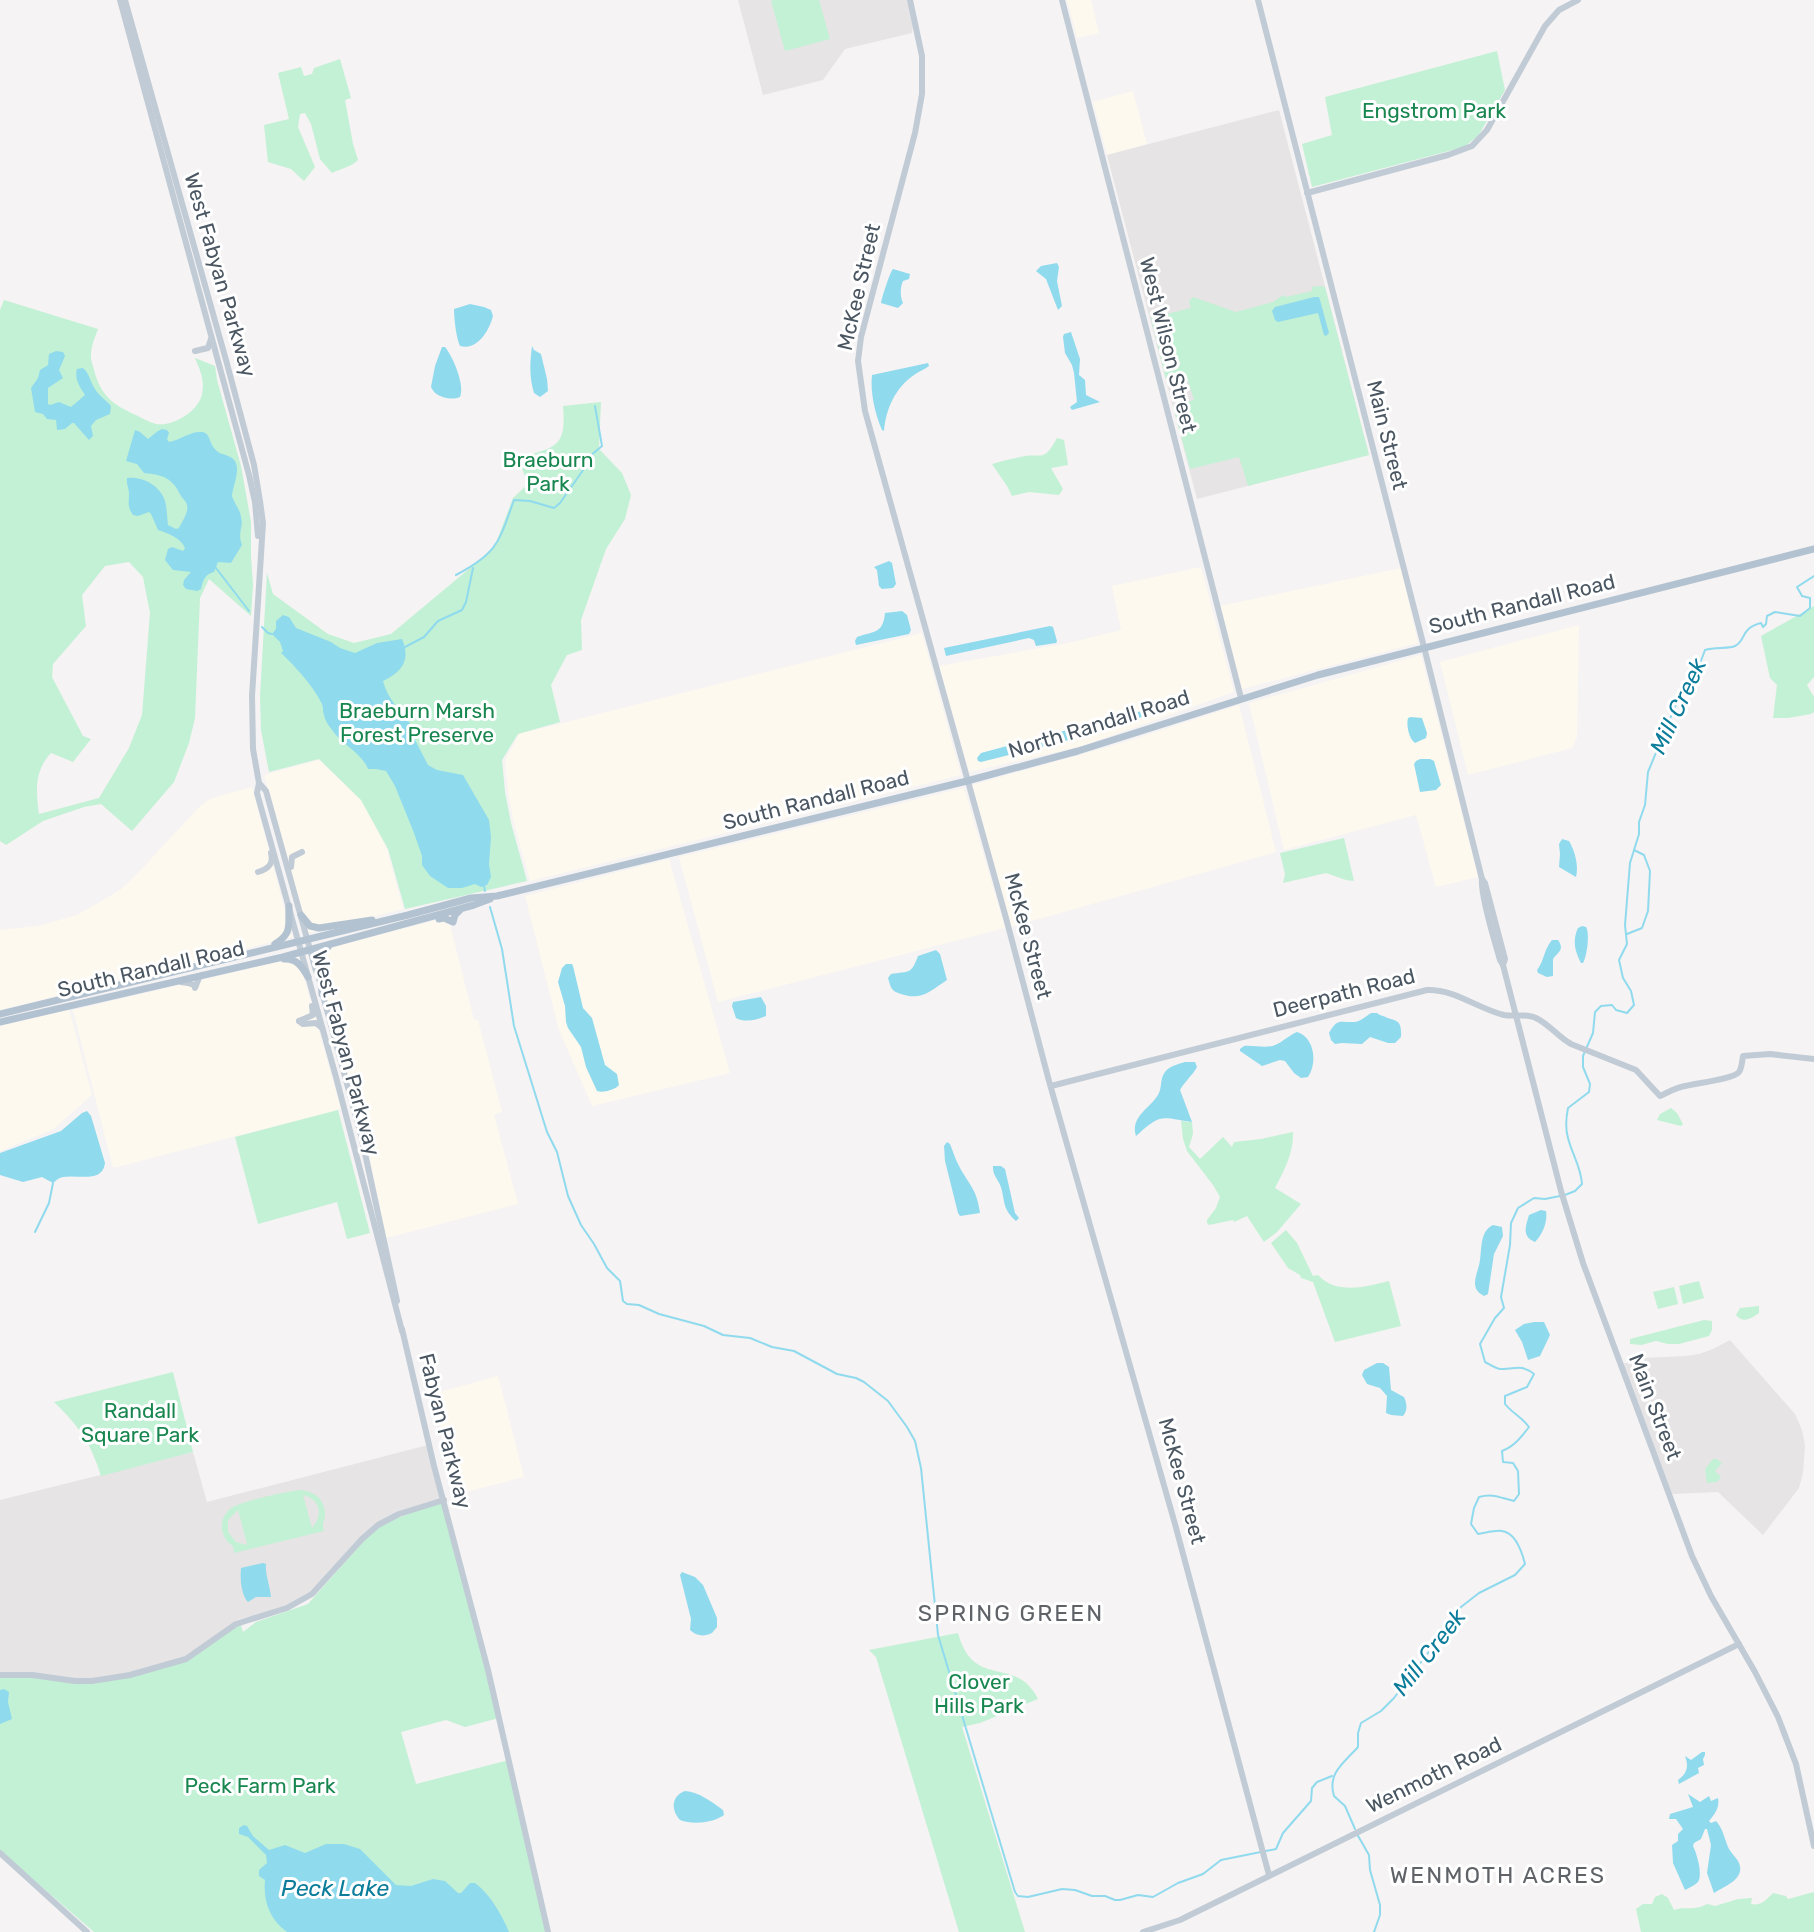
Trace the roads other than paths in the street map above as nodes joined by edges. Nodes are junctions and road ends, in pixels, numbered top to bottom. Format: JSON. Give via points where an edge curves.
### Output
{"nodes":[{"id":1,"x":122,"y":0,"type":"edge"},
{"id":2,"x":910,"y":0,"type":"edge"},
{"id":3,"x":1062,"y":0,"type":"edge"},
{"id":4,"x":1258,"y":0,"type":"edge"},
{"id":5,"x":1578,"y":0,"type":"edge"},
{"id":6,"x":1307,"y":193,"type":"junction"},
{"id":7,"x":211,"y":338,"type":"junction"},
{"id":8,"x":195,"y":351,"type":"dead end"},
{"id":9,"x":1814,"y":549,"type":"edge"},
{"id":10,"x":261,"y":562,"type":"junction"},
{"id":11,"x":1424,"y":647,"type":"junction"},
{"id":12,"x":1241,"y":698,"type":"junction"},
{"id":13,"x":967,"y":781,"type":"junction"},
{"id":14,"x":259,"y":783,"type":"junction"},
{"id":15,"x":262,"y":810,"type":"junction"},
{"id":16,"x":302,"y":852,"type":"dead end"},
{"id":17,"x":258,"y":872,"type":"dead end"},
{"id":18,"x":497,"y":895,"type":"junction"},
{"id":19,"x":289,"y":906,"type":"junction"},
{"id":20,"x":300,"y":911,"type":"junction"},
{"id":21,"x":387,"y":920,"type":"junction"},
{"id":22,"x":307,"y":938,"type":"junction"},
{"id":23,"x":298,"y":941,"type":"junction"},
{"id":24,"x":333,"y":944,"type":"junction"},
{"id":25,"x":269,"y":948,"type":"junction"},
{"id":26,"x":310,"y":950,"type":"junction"},
{"id":27,"x":301,"y":952,"type":"junction"},
{"id":28,"x":256,"y":962,"type":"junction"},
{"id":29,"x":207,"y":973,"type":"junction"},
{"id":30,"x":307,"y":977,"type":"junction"},
{"id":31,"x":145,"y":987,"type":"junction"},
{"id":32,"x":322,"y":994,"type":"junction"},
{"id":33,"x":0,"y":1014,"type":"edge"},
{"id":34,"x":1516,"y":1015,"type":"junction"},
{"id":35,"x":0,"y":1022,"type":"edge"},
{"id":36,"x":322,"y":1028,"type":"junction"},
{"id":37,"x":1814,"y":1059,"type":"edge"},
{"id":38,"x":1051,"y":1086,"type":"junction"},
{"id":39,"x":402,"y":1331,"type":"junction"},
{"id":40,"x":444,"y":1500,"type":"junction"},
{"id":41,"x":1739,"y":1644,"type":"junction"},
{"id":42,"x":0,"y":1675,"type":"edge"},
{"id":43,"x":1814,"y":1846,"type":"edge"},
{"id":44,"x":0,"y":1853,"type":"edge"},
{"id":45,"x":1269,"y":1875,"type":"junction"},
{"id":46,"x":87,"y":1932,"type":"edge"},
{"id":47,"x":548,"y":1932,"type":"edge"},
{"id":48,"x":1143,"y":1932,"type":"edge"}],
"edges":[{"from":1,"to":7,"type":"main road","name":"West Fabyan Parkway"},
{"from":1,"to":10,"type":"main road","name":"West Fabyan Parkway","via":[[254,465],[262,523]]},
{"from":2,"to":13,"type":"main road","name":"McKee Street","via":[[922,56],[922,93],[858,361],[868,423]]},
{"from":3,"to":12,"type":"main road","name":"West Wilson Street"},
{"from":4,"to":6,"type":"main road","name":"Main Street"},
{"from":5,"to":6,"type":"main road","via":[[1559,10],[1545,26],[1487,130],[1472,146]]},
{"from":6,"to":11,"type":"main road","name":"Main Street"},
{"from":7,"to":8,"type":"main road","via":[[208,348]]},
{"from":7,"to":10,"type":"main road","name":"West Fabyan Parkway","via":[[249,475]]},
{"from":9,"to":11,"type":"main road","name":"South Randall Road"},
{"from":10,"to":14,"type":"main road","name":"West Fabyan Parkway","via":[[252,696]]},
{"from":11,"to":12,"type":"main road","name":"South Randall Road"},
{"from":11,"to":34,"type":"main road","name":"Main Street"},
{"from":12,"to":13,"type":"main road","name":"North Randall Road"},
{"from":13,"to":18,"type":"main road","name":"South Randall Road"},
{"from":13,"to":38,"type":"main road","name":"McKee Street"},
{"from":14,"to":15,"type":"main road","name":"West Fabyan Parkway"},
{"from":14,"to":20,"type":"main road","name":"West Fabyan Parkway","via":[[266,791]]},
{"from":15,"to":17,"type":"main road","via":[[273,859]]},
{"from":15,"to":19,"type":"main road","name":"West Fabyan Parkway"},
{"from":16,"to":20,"type":"main road","via":[[290,862]]},
{"from":18,"to":21,"type":"main road"},
{"from":18,"to":24,"type":"main road","via":[[460,909],[453,922],[441,918]]},
{"from":19,"to":23,"type":"main road","name":"West Fabyan Parkway"},
{"from":19,"to":25,"type":"main road","via":[[287,935]]},
{"from":20,"to":21,"type":"main road","via":[[310,926],[319,928]]},
{"from":20,"to":22,"type":"main road","name":"West Fabyan Parkway"},
{"from":21,"to":22,"type":"main road"},
{"from":22,"to":23,"type":"main road","name":"South Randall Road"},
{"from":22,"to":26,"type":"main road","name":"Fabyan Parkway"},
{"from":23,"to":25,"type":"main road","name":"South Randall Road"},
{"from":23,"to":27,"type":"main road","name":"West Fabyan Parkway"},
{"from":24,"to":26,"type":"main road"},
{"from":24,"to":32,"type":"main road","via":[[318,958]]},
{"from":25,"to":33,"type":"main road","name":"South Randall Road"},
{"from":26,"to":27,"type":"main road","name":"South Randall Road"},
{"from":26,"to":32,"type":"main road","name":"Fabyan Parkway"},
{"from":27,"to":28,"type":"main road","name":"South Randall Road"},
{"from":27,"to":30,"type":"main road","name":"West Fabyan Parkway"},
{"from":28,"to":29,"type":"main road","name":"South Randall Road"},
{"from":28,"to":30,"type":"main road","via":[[292,959]]},
{"from":29,"to":31,"type":"main road","name":"South Randall Road"},
{"from":29,"to":31,"type":"main road","via":[[195,988],[188,982]]},
{"from":30,"to":36,"type":"main road","name":"West Fabyan Parkway"},
{"from":30,"to":36,"type":"main road","via":[[314,1013],[299,1021]]},
{"from":31,"to":35,"type":"main road","name":"South Randall Road"},
{"from":32,"to":39,"type":"main road","name":"Fabyan Parkway","via":[[364,1146]]},
{"from":34,"to":37,"type":"main road","name":"Deerpath Road","via":[[1538,1019],[1563,1040],[1636,1070],[1661,1096],[1680,1087],[1734,1077],[1743,1056]]},
{"from":34,"to":38,"type":"main road","name":"Deerpath Road","via":[[1437,989],[1427,990]]},
{"from":34,"to":41,"type":"main road","name":"Main Street","via":[[1585,1270],[1692,1556]]},
{"from":36,"to":39,"type":"main road","name":"West Fabyan Parkway"},
{"from":38,"to":45,"type":"main road","name":"McKee Street","via":[[1152,1438]]},
{"from":39,"to":40,"type":"main road","name":"Fabyan Parkway"},
{"from":40,"to":42,"type":"main road","via":[[388,1519],[369,1532],[303,1601],[236,1624],[186,1659],[92,1681]]},
{"from":40,"to":47,"type":"main road","name":"Fabyan Parkway"},
{"from":41,"to":43,"type":"main road","name":"Main Street","via":[[1767,1694],[1796,1764]]},
{"from":41,"to":45,"type":"main road","name":"Wenmoth Road"},
{"from":44,"to":46,"type":"main road"},
{"from":45,"to":48,"type":"main road","name":"Wenmoth Road","via":[[1180,1920]]}]}
